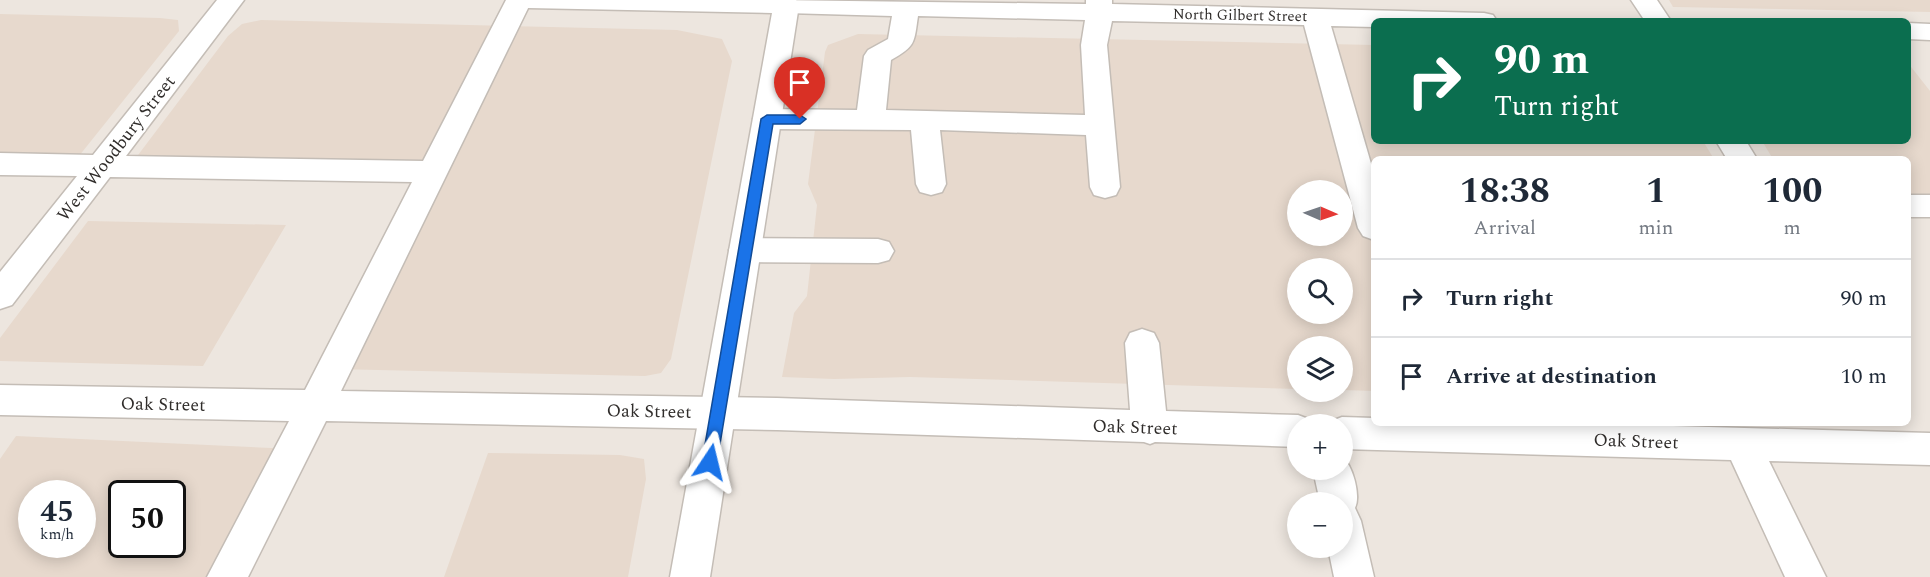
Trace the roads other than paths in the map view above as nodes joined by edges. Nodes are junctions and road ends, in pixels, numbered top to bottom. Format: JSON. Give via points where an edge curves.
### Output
{"nodes":[{"id":1,"x":231,"y":0,"type":"edge"},
{"id":2,"x":519,"y":0,"type":"edge"},
{"id":3,"x":528,"y":0,"type":"edge"},
{"id":4,"x":1644,"y":0,"type":"edge"},
{"id":5,"x":787,"y":3,"type":"edge"},
{"id":6,"x":1100,"y":6,"type":"edge"},
{"id":7,"x":906,"y":8,"type":"junction"},
{"id":8,"x":1315,"y":17,"type":"junction"},
{"id":9,"x":1371,"y":18,"type":"edge"},
{"id":10,"x":1656,"y":18,"type":"edge"},
{"id":11,"x":1911,"y":32,"type":"edge"},
{"id":12,"x":1930,"y":32,"type":"edge"},
{"id":13,"x":767,"y":119,"type":"junction"},
{"id":14,"x":870,"y":120,"type":"junction"},
{"id":15,"x":924,"y":120,"type":"junction"},
{"id":16,"x":1100,"y":124,"type":"junction"},
{"id":17,"x":0,"y":164,"type":"edge"},
{"id":18,"x":101,"y":166,"type":"junction"},
{"id":19,"x":433,"y":172,"type":"junction"},
{"id":20,"x":931,"y":184,"type":"dead end"},
{"id":21,"x":1105,"y":186,"type":"dead end"},
{"id":22,"x":1911,"y":206,"type":"edge"},
{"id":23,"x":1930,"y":206,"type":"edge"},
{"id":24,"x":1371,"y":217,"type":"edge"},
{"id":25,"x":745,"y":249,"type":"junction"},
{"id":26,"x":878,"y":251,"type":"dead end"},
{"id":27,"x":0,"y":296,"type":"edge"},
{"id":28,"x":1142,"y":343,"type":"dead end"},
{"id":29,"x":0,"y":400,"type":"edge"},
{"id":30,"x":315,"y":407,"type":"junction"},
{"id":31,"x":718,"y":413,"type":"junction"},
{"id":32,"x":1150,"y":428,"type":"junction"},
{"id":33,"x":1452,"y":429,"type":"edge"},
{"id":34,"x":1287,"y":432,"type":"edge"},
{"id":35,"x":1353,"y":433,"type":"edge"},
{"id":36,"x":1742,"y":444,"type":"junction"},
{"id":37,"x":1920,"y":447,"type":"edge"},
{"id":38,"x":1350,"y":558,"type":"edge"},
{"id":39,"x":227,"y":577,"type":"edge"},
{"id":40,"x":690,"y":577,"type":"edge"},
{"id":41,"x":1354,"y":577,"type":"edge"},
{"id":42,"x":1806,"y":577,"type":"edge"}],
"edges":[{"from":1,"to":18,"type":"street","name":"West Woodbury Street"},
{"from":2,"to":19,"type":"street"},
{"from":3,"to":5,"type":"street","name":"North Gilbert Street"},
{"from":4,"to":10,"type":"street"},
{"from":5,"to":7,"type":"street","name":"North Gilbert Street"},
{"from":5,"to":13,"type":"street"},
{"from":6,"to":7,"type":"street","name":"North Gilbert Street"},
{"from":6,"to":8,"type":"street","name":"North Gilbert Street"},
{"from":6,"to":16,"type":"street","via":[[1094,45]]},
{"from":7,"to":14,"type":"street","via":[[901,43],[878,56]]},
{"from":8,"to":9,"type":"street","name":"North Gilbert Street"},
{"from":8,"to":24,"type":"street"},
{"from":11,"to":12,"type":"street"},
{"from":13,"to":14,"type":"street"},
{"from":13,"to":25,"type":"street"},
{"from":14,"to":15,"type":"street"},
{"from":15,"to":16,"type":"street"},
{"from":15,"to":20,"type":"street"},
{"from":16,"to":21,"type":"street"},
{"from":17,"to":18,"type":"street"},
{"from":18,"to":19,"type":"street"},
{"from":18,"to":27,"type":"street","name":"West Woodbury Street"},
{"from":19,"to":30,"type":"street"},
{"from":22,"to":23,"type":"street"},
{"from":25,"to":26,"type":"street"},
{"from":25,"to":31,"type":"street"},
{"from":28,"to":32,"type":"street"},
{"from":29,"to":30,"type":"street","name":"Oak Street"},
{"from":30,"to":31,"type":"street","name":"Oak Street"},
{"from":30,"to":39,"type":"street"},
{"from":31,"to":32,"type":"street","name":"Oak Street"},
{"from":31,"to":40,"type":"street"},
{"from":32,"to":34,"type":"street","name":"Oak Street"},
{"from":33,"to":35,"type":"street","name":"Oak Street"},
{"from":33,"to":36,"type":"street","name":"Oak Street"},
{"from":36,"to":37,"type":"street","name":"Oak Street"},
{"from":36,"to":42,"type":"street"},
{"from":38,"to":41,"type":"street"}]}
